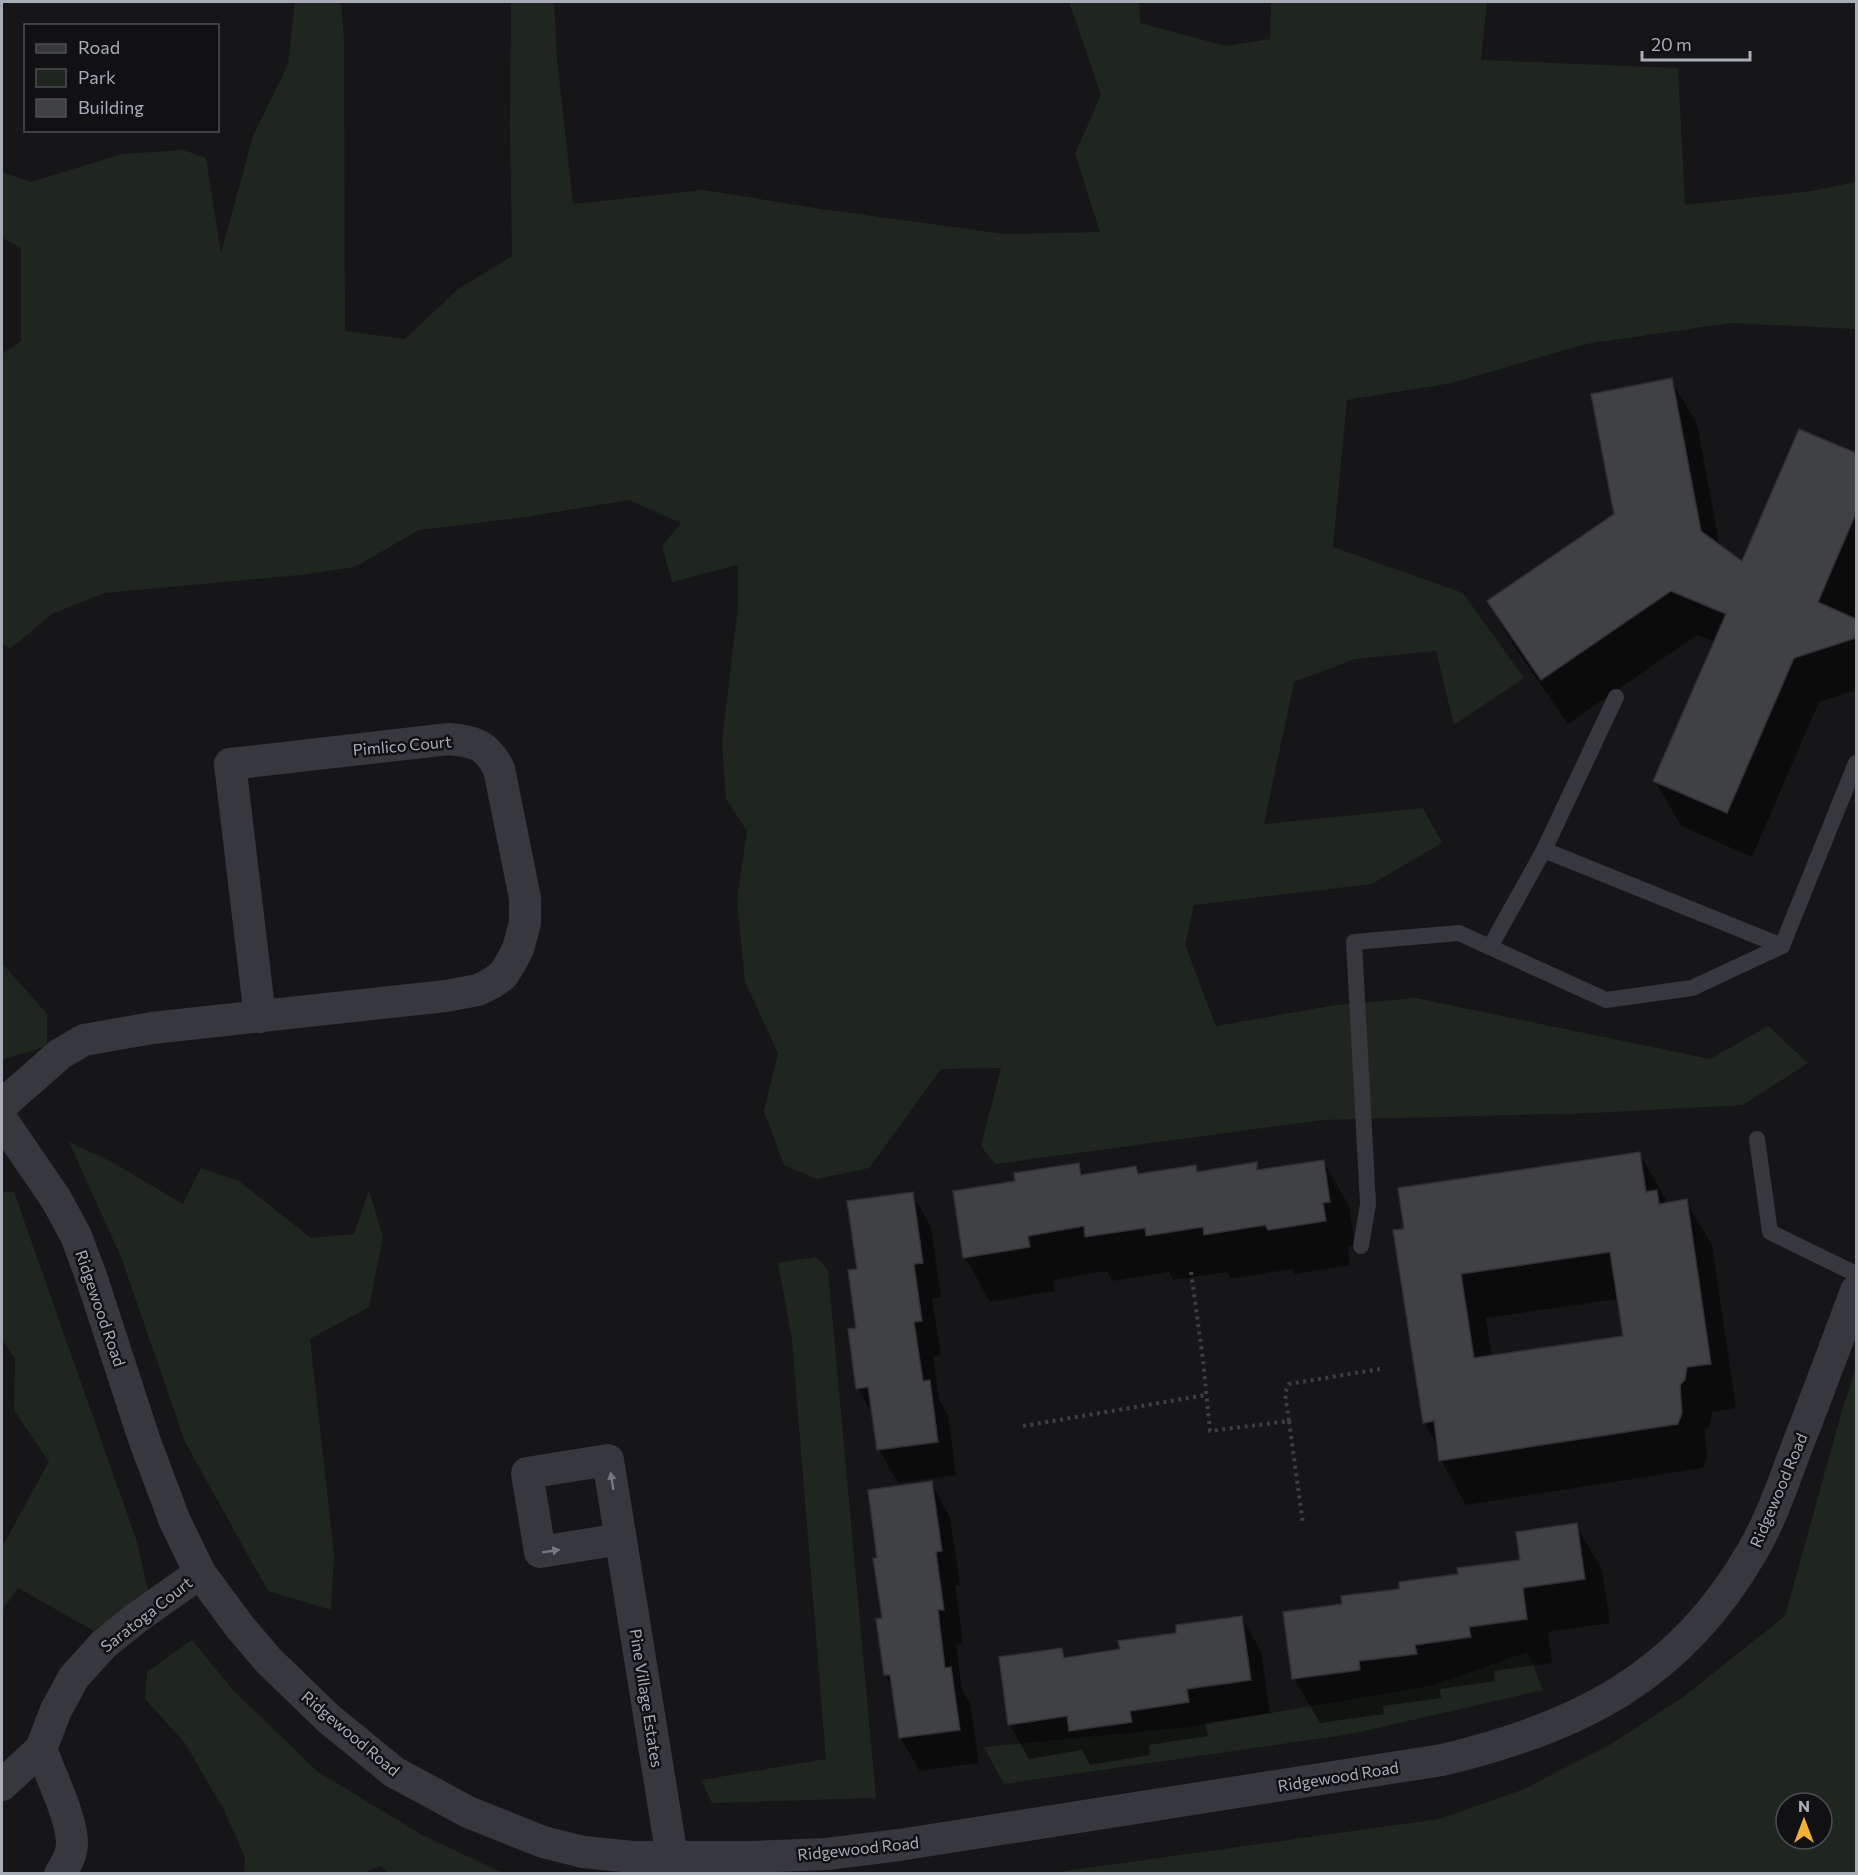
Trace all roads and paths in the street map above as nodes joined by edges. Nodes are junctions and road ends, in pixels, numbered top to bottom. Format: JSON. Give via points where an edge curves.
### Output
{"nodes":[{"id":1,"x":1616,"y":698,"type":"dead end"},
{"id":2,"x":1857,"y":763,"type":"edge"},
{"id":3,"x":1544,"y":850,"type":"junction"},
{"id":4,"x":1782,"y":946,"type":"junction"},
{"id":5,"x":1490,"y":947,"type":"junction"},
{"id":6,"x":260,"y":1017,"type":"junction"},
{"id":7,"x":2,"y":1105,"type":"edge"},
{"id":8,"x":2,"y":1120,"type":"edge"},
{"id":9,"x":1758,"y":1138,"type":"dead end"},
{"id":10,"x":1361,"y":1246,"type":"dead end"},
{"id":11,"x":1191,"y":1272,"type":"dead end"},
{"id":12,"x":1857,"y":1274,"type":"edge"},
{"id":13,"x":1857,"y":1291,"type":"edge"},
{"id":14,"x":1380,"y":1369,"type":"dead end"},
{"id":15,"x":1207,"y":1395,"type":"junction"},
{"id":16,"x":1289,"y":1421,"type":"junction"},
{"id":17,"x":1023,"y":1426,"type":"dead end"},
{"id":18,"x":1304,"y":1524,"type":"dead end"},
{"id":19,"x":621,"y":1539,"type":"dead end"},
{"id":20,"x":200,"y":1573,"type":"junction"},
{"id":21,"x":40,"y":1749,"type":"junction"},
{"id":22,"x":2,"y":1785,"type":"edge"},
{"id":23,"x":672,"y":1857,"type":"junction"},
{"id":24,"x":634,"y":1865,"type":"edge"},
{"id":25,"x":60,"y":1874,"type":"edge"}],
"edges":[{"from":1,"to":3,"type":"lane"},
{"from":2,"to":4,"type":"lane"},
{"from":3,"to":4,"type":"lane"},
{"from":3,"to":5,"type":"lane"},
{"from":4,"to":5,"type":"lane","via":[[1692,988],[1606,1000]]},
{"from":5,"to":10,"type":"lane","via":[[1459,933],[1354,942],[1368,1204]]},
{"from":6,"to":6,"type":"street","name":"Pimlico Court","via":[[463,993],[478,990],[503,975],[518,949],[525,923],[525,897],[499,769],[482,746],[449,739],[230,764]]},
{"from":6,"to":7,"type":"street","name":"Pimlico Court","via":[[152,1028],[84,1040],[60,1054]]},
{"from":8,"to":20,"type":"street","name":"Ridgewood Road","via":[[56,1199],[76,1236],[144,1438],[174,1519]]},
{"from":9,"to":12,"type":"lane","via":[[1770,1233]]},
{"from":11,"to":15,"type":"path"},
{"from":13,"to":23,"type":"street","name":"Ridgewood Road","via":[[1776,1502],[1752,1552],[1684,1643],[1641,1678],[1596,1707],[1546,1730],[1442,1760],[827,1854]]},
{"from":14,"to":16,"type":"path","via":[[1289,1384],[1285,1393]]},
{"from":15,"to":16,"type":"path","via":[[1210,1431]]},
{"from":15,"to":17,"type":"path"},
{"from":16,"to":18,"type":"path"},
{"from":19,"to":23,"type":"street","name":"Pine Village Estates"},
{"from":20,"to":21,"type":"street","name":"Saratoga Court","via":[[104,1644],[74,1677]]},
{"from":20,"to":24,"type":"street","name":"Ridgewood Road","via":[[268,1660],[329,1719],[394,1772],[468,1812],[543,1842]]},
{"from":21,"to":22,"type":"street","name":"Saratoga Court"},
{"from":21,"to":25,"type":"street","via":[[70,1826],[72,1845]]},
{"from":23,"to":24,"type":"street","name":"Ridgewood Road"}]}
